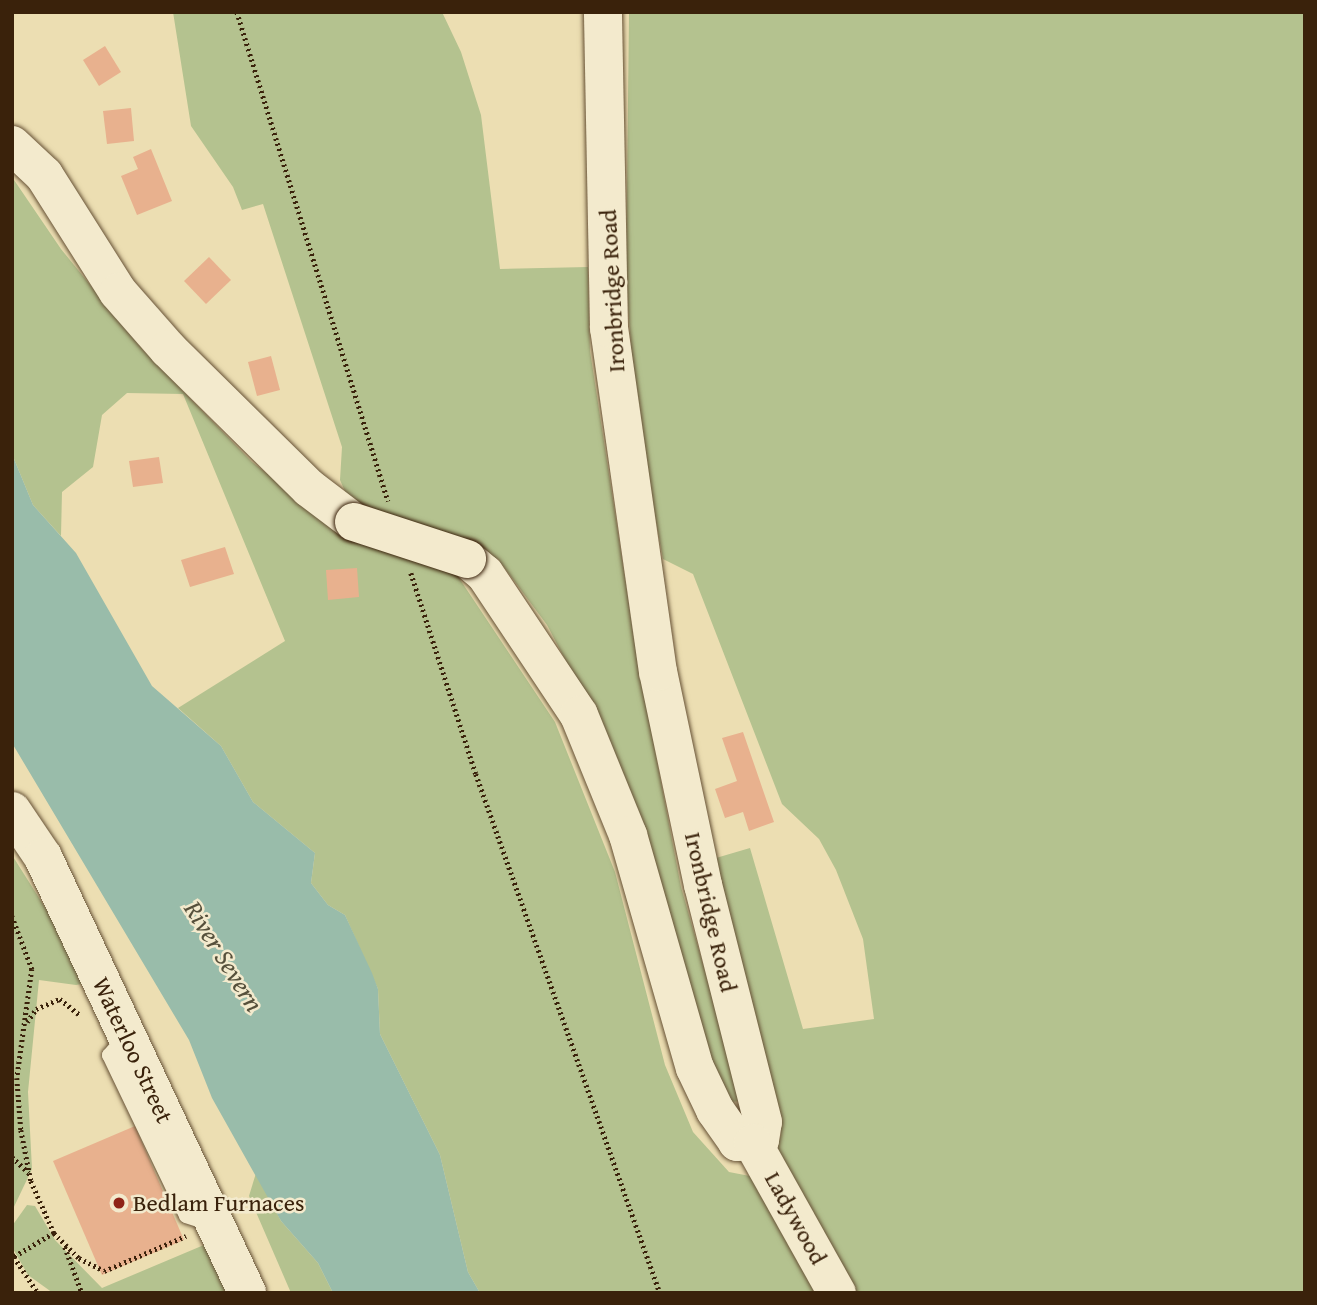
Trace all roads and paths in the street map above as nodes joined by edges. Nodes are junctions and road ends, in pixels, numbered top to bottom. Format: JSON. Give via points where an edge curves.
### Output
{"nodes":[{"id":1,"x":237,"y":12,"type":"edge"},
{"id":2,"x":603,"y":12,"type":"edge"},
{"id":3,"x":12,"y":145,"type":"edge"},
{"id":4,"x":392,"y":514,"type":"dead end"},
{"id":5,"x":409,"y":566,"type":"dead end"},
{"id":6,"x":12,"y":811,"type":"edge"},
{"id":7,"x":12,"y":916,"type":"edge"},
{"id":8,"x":70,"y":1006,"type":"dead end"},
{"id":9,"x":26,"y":1023,"type":"junction"},
{"id":10,"x":753,"y":1143,"type":"junction"},
{"id":11,"x":12,"y":1157,"type":"edge"},
{"id":12,"x":29,"y":1173,"type":"junction"},
{"id":13,"x":212,"y":1224,"type":"junction"},
{"id":14,"x":54,"y":1233,"type":"junction"},
{"id":15,"x":63,"y":1242,"type":"junction"},
{"id":16,"x":13,"y":1256,"type":"edge"},
{"id":17,"x":38,"y":1293,"type":"edge"},
{"id":18,"x":82,"y":1293,"type":"edge"},
{"id":19,"x":247,"y":1293,"type":"edge"},
{"id":20,"x":660,"y":1293,"type":"edge"},
{"id":21,"x":837,"y":1293,"type":"edge"}],
"edges":[{"from":1,"to":4,"type":"path"},
{"from":2,"to":10,"type":"main road","name":"Ironbridge Road","via":[[609,328],[658,672],[703,885],[763,1122],[760,1140]]},
{"from":3,"to":10,"type":"main road","bridge":true,"via":[[44,175],[118,292],[159,340],[309,488],[354,522],[467,559],[485,574],[579,715],[628,835],[695,1068],[730,1133],[737,1142]]},
{"from":5,"to":20,"type":"path","via":[[475,775]]},
{"from":6,"to":13,"type":"main road","name":"Waterloo Street","via":[[43,857]]},
{"from":7,"to":9,"type":"path","via":[[32,969]]},
{"from":8,"to":9,"type":"path","via":[[60,999],[48,1002]]},
{"from":9,"to":12,"type":"path","via":[[17,1078]]},
{"from":10,"to":21,"type":"main road","name":"Ladywood"},
{"from":11,"to":12,"type":"path"},
{"from":12,"to":14,"type":"path"},
{"from":13,"to":15,"type":"path","via":[[104,1271],[79,1258]]},
{"from":13,"to":19,"type":"main road","name":"Waterloo Street"},
{"from":14,"to":15,"type":"path"},
{"from":14,"to":16,"type":"path"},
{"from":15,"to":18,"type":"path"},
{"from":16,"to":17,"type":"path"}]}
